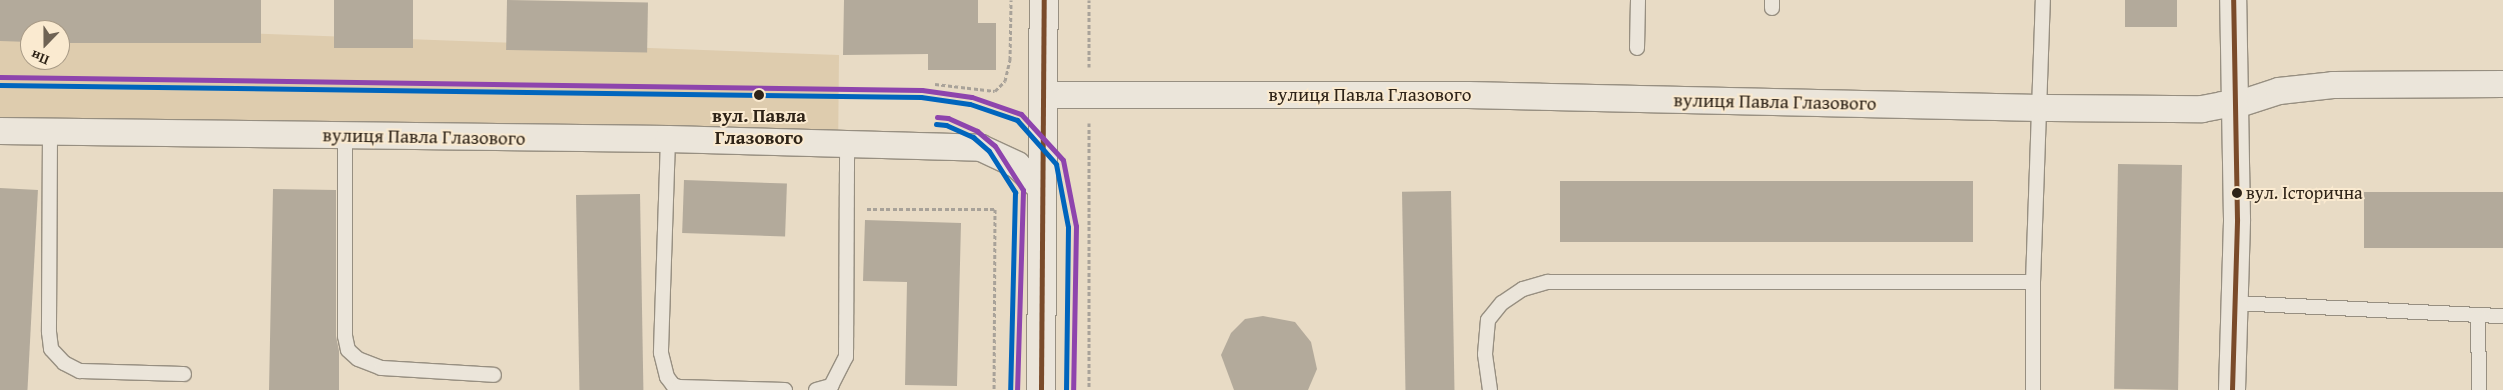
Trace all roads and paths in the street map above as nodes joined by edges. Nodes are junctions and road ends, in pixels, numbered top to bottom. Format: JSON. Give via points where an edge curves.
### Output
{"nodes":[{"id":1,"x":1011,"y":0,"type":"edge"},
{"id":2,"x":1044,"y":0,"type":"edge"},
{"id":3,"x":1089,"y":0,"type":"edge"},
{"id":4,"x":1638,"y":0,"type":"edge"},
{"id":5,"x":2043,"y":0,"type":"edge"},
{"id":6,"x":2233,"y":0,"type":"edge"},
{"id":7,"x":1637,"y":48,"type":"dead end"},
{"id":8,"x":935,"y":84,"type":"dead end"},
{"id":9,"x":2503,"y":84,"type":"edge"},
{"id":10,"x":1043,"y":95,"type":"junction"},
{"id":11,"x":1089,"y":95,"type":"junction"},
{"id":12,"x":2234,"y":106,"type":"junction"},
{"id":13,"x":2040,"y":108,"type":"junction"},
{"id":14,"x":0,"y":131,"type":"edge"},
{"id":15,"x":50,"y":132,"type":"junction"},
{"id":16,"x":345,"y":136,"type":"junction"},
{"id":17,"x":668,"y":139,"type":"junction"},
{"id":18,"x":847,"y":143,"type":"junction"},
{"id":19,"x":1042,"y":189,"type":"junction"},
{"id":20,"x":847,"y":209,"type":"junction"},
{"id":21,"x":2033,"y":282,"type":"junction"},
{"id":22,"x":2234,"y":303,"type":"junction"},
{"id":23,"x":2478,"y":315,"type":"junction"},
{"id":24,"x":2503,"y":316,"type":"edge"},
{"id":25,"x":184,"y":374,"type":"dead end"},
{"id":26,"x":494,"y":375,"type":"dead end"},
{"id":27,"x":785,"y":390,"type":"edge"},
{"id":28,"x":816,"y":390,"type":"edge"},
{"id":29,"x":994,"y":390,"type":"edge"},
{"id":30,"x":1041,"y":390,"type":"edge"},
{"id":31,"x":1089,"y":390,"type":"edge"},
{"id":32,"x":1490,"y":390,"type":"edge"},
{"id":33,"x":2033,"y":390,"type":"edge"},
{"id":34,"x":2232,"y":390,"type":"edge"},
{"id":35,"x":2480,"y":390,"type":"edge"}],
"edges":[{"from":1,"to":8,"type":"path","via":[[1010,60],[1005,81],[995,91]]},
{"from":2,"to":10,"type":"street"},
{"from":3,"to":11,"type":"path"},
{"from":4,"to":7,"type":"lane"},
{"from":5,"to":13,"type":"lane"},
{"from":6,"to":12,"type":"street"},
{"from":9,"to":12,"type":"street","name":"вулиця Павла Глазового","via":[[2332,85],[2279,91]]},
{"from":10,"to":11,"type":"street","name":"вулиця Павла Глазового"},
{"from":10,"to":19,"type":"street"},
{"from":11,"to":13,"type":"street","name":"вулиця Павла Глазового","via":[[1468,95]]},
{"from":11,"to":31,"type":"path"},
{"from":12,"to":13,"type":"street","name":"вулиця Павла Глазового","via":[[2202,109]]},
{"from":12,"to":22,"type":"street","via":[[2237,219]]},
{"from":13,"to":21,"type":"lane"},
{"from":14,"to":15,"type":"street","name":"вулиця Павла Глазового"},
{"from":15,"to":16,"type":"street","name":"вулиця Павла Глазового"},
{"from":15,"to":25,"type":"lane","via":[[51,349],[64,363],[80,371]]},
{"from":16,"to":17,"type":"street","name":"вулиця Павла Глазового"},
{"from":16,"to":26,"type":"lane","via":[[345,336],[348,350],[358,359],[381,368]]},
{"from":17,"to":18,"type":"street","name":"вулиця Павла Глазового"},
{"from":17,"to":27,"type":"lane","via":[[661,353],[667,377],[679,388]]},
{"from":18,"to":19,"type":"street","name":"вулиця Павла Глазового","via":[[981,148],[1017,164]]},
{"from":18,"to":20,"type":"lane"},
{"from":19,"to":30,"type":"street"},
{"from":20,"to":28,"type":"lane","via":[[846,357],[831,386]]},
{"from":20,"to":29,"type":"path","via":[[995,209]]},
{"from":21,"to":32,"type":"lane","via":[[1548,282],[1523,289],[1502,303],[1488,320],[1485,354]]},
{"from":21,"to":33,"type":"lane"},
{"from":22,"to":23,"type":"lane"},
{"from":22,"to":34,"type":"street"},
{"from":23,"to":24,"type":"lane"},
{"from":23,"to":35,"type":"lane"}]}
